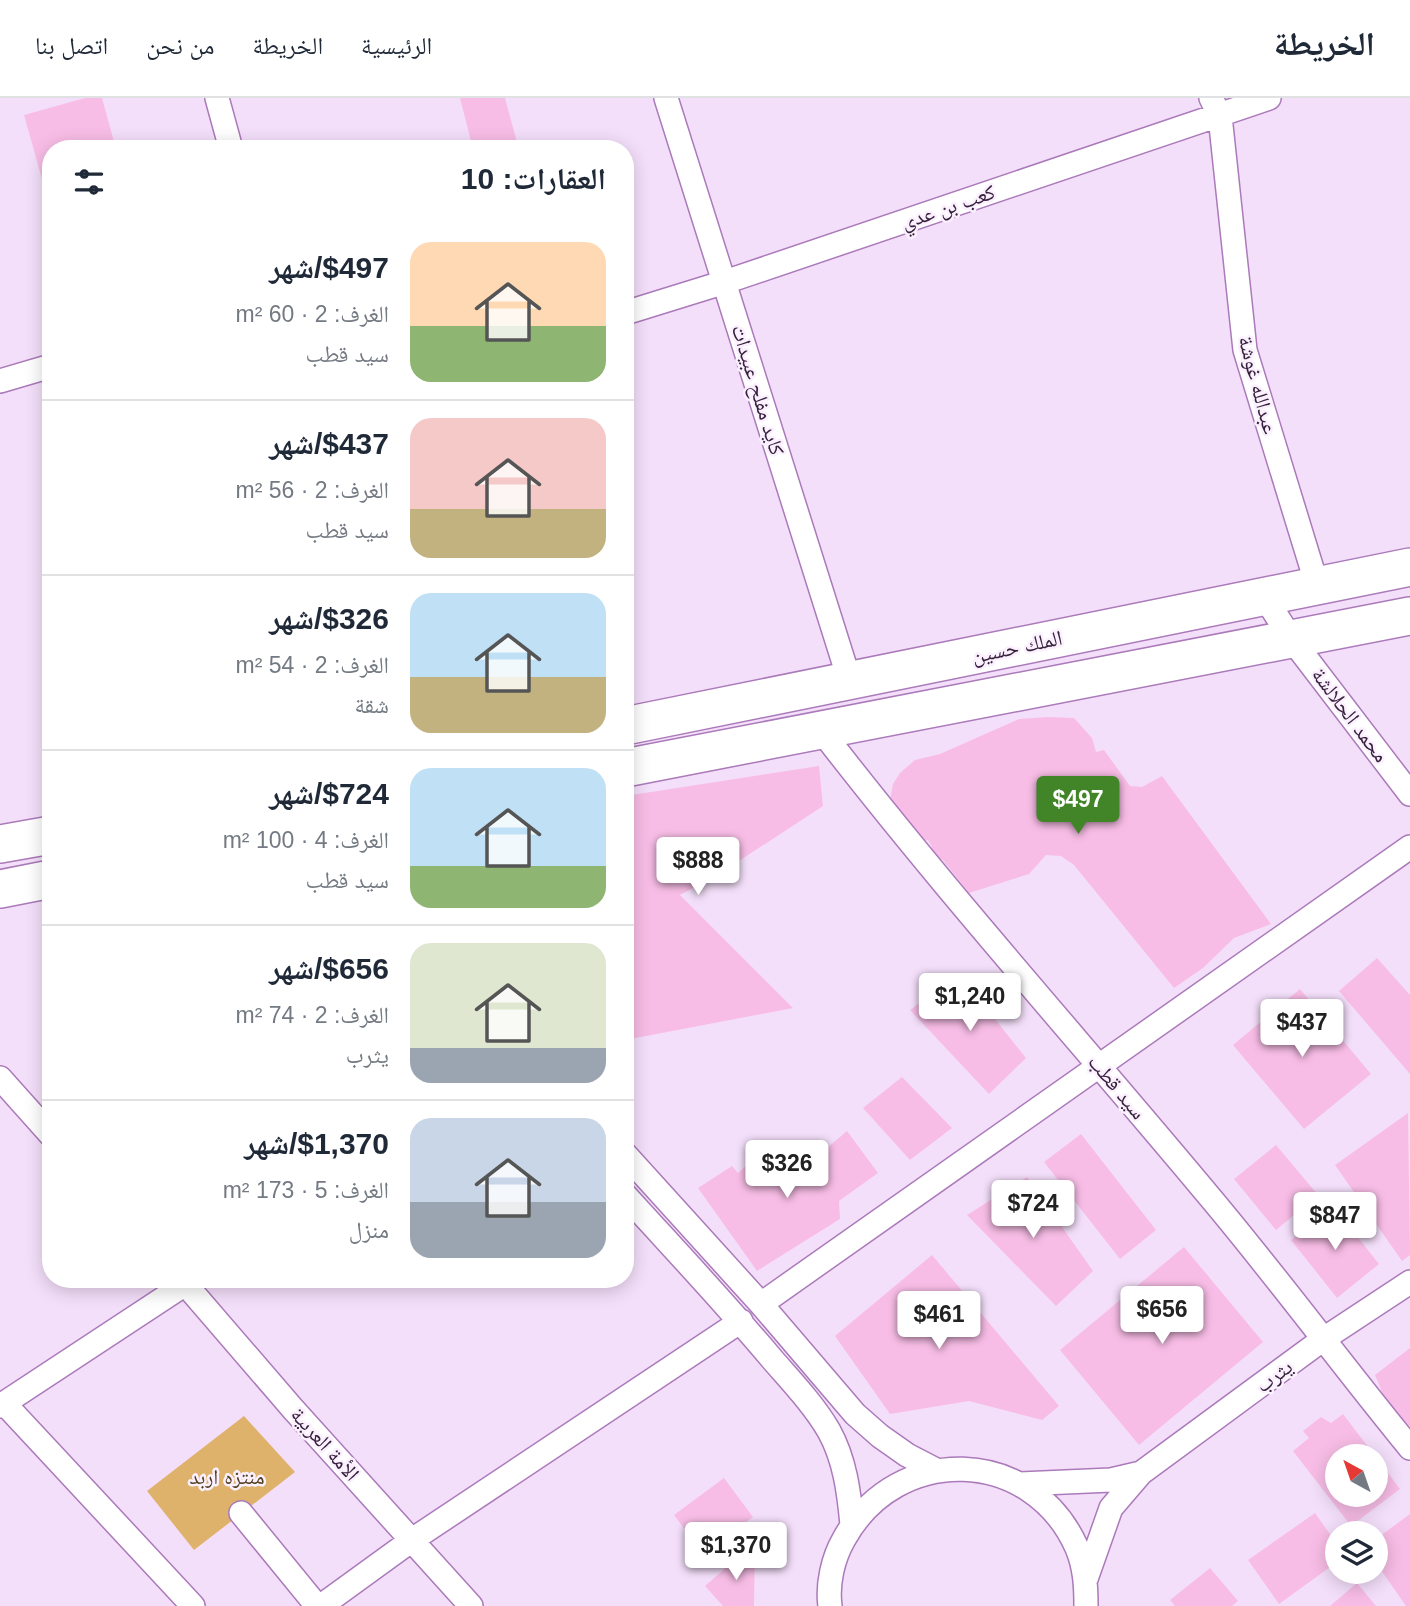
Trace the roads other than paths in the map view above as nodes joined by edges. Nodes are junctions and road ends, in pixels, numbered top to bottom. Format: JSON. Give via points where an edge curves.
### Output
{"nodes":[{"id":1,"x":666,"y":98,"type":"edge"},
{"id":2,"x":1269,"y":98,"type":"edge"},
{"id":3,"x":219,"y":99,"type":"edge"},
{"id":4,"x":1216,"y":107,"type":"edge"},
{"id":5,"x":229,"y":140,"type":"edge"},
{"id":6,"x":725,"y":282,"type":"junction"},
{"id":7,"x":634,"y":310,"type":"edge"},
{"id":8,"x":42,"y":369,"type":"edge"},
{"id":9,"x":0,"y":381,"type":"edge"},
{"id":10,"x":1410,"y":567,"type":"edge"},
{"id":11,"x":1317,"y":585,"type":"junction"},
{"id":12,"x":1264,"y":596,"type":"junction"},
{"id":13,"x":1410,"y":615,"type":"edge"},
{"id":14,"x":1290,"y":637,"type":"junction"},
{"id":15,"x":850,"y":681,"type":"junction"},
{"id":16,"x":634,"y":724,"type":"edge"},
{"id":17,"x":820,"y":729,"type":"junction"},
{"id":18,"x":634,"y":766,"type":"edge"},
{"id":19,"x":1410,"y":794,"type":"edge"},
{"id":20,"x":42,"y":837,"type":"edge"},
{"id":21,"x":0,"y":844,"type":"edge"},
{"id":22,"x":1410,"y":847,"type":"edge"},
{"id":23,"x":42,"y":881,"type":"edge"},
{"id":24,"x":0,"y":889,"type":"edge"},
{"id":25,"x":1098,"y":1065,"type":"junction"},
{"id":26,"x":0,"y":1078,"type":"edge"},
{"id":27,"x":42,"y":1125,"type":"edge"},
{"id":28,"x":634,"y":1164,"type":"edge"},
{"id":29,"x":634,"y":1205,"type":"edge"},
{"id":30,"x":1410,"y":1282,"type":"edge"},
{"id":31,"x":176,"y":1288,"type":"edge"},
{"id":32,"x":192,"y":1288,"type":"edge"},
{"id":33,"x":761,"y":1304,"type":"junction"},
{"id":34,"x":741,"y":1321,"type":"junction"},
{"id":35,"x":1322,"y":1339,"type":"junction"},
{"id":36,"x":2,"y":1405,"type":"edge"},
{"id":37,"x":1410,"y":1448,"type":"edge"},
{"id":38,"x":936,"y":1470,"type":"junction"},
{"id":39,"x":1141,"y":1473,"type":"junction"},
{"id":40,"x":1020,"y":1484,"type":"junction"},
{"id":41,"x":241,"y":1513,"type":"dead end"},
{"id":42,"x":852,"y":1524,"type":"junction"},
{"id":43,"x":412,"y":1540,"type":"junction"},
{"id":44,"x":1086,"y":1579,"type":"junction"},
{"id":45,"x":828,"y":1604,"type":"edge"},
{"id":46,"x":192,"y":1606,"type":"edge"},
{"id":47,"x":319,"y":1606,"type":"edge"},
{"id":48,"x":471,"y":1606,"type":"edge"},
{"id":49,"x":1086,"y":1606,"type":"edge"}],
"edges":[{"from":1,"to":6,"type":"street","name":"كايد مفلح عبيدات"},
{"from":2,"to":4,"type":"street","name":"كعب بن عدي"},
{"from":3,"to":5,"type":"street"},
{"from":4,"to":6,"type":"street","name":"كعب بن عدي"},
{"from":4,"to":11,"type":"street","name":"عبدالله غوشة","via":[[1245,349]]},
{"from":6,"to":7,"type":"street","name":"كعب بن عدي"},
{"from":6,"to":15,"type":"street","name":"كايد مفلح عبيدات"},
{"from":8,"to":9,"type":"street"},
{"from":10,"to":11,"type":"highway","name":"الملك حسين"},
{"from":11,"to":12,"type":"highway","name":"الملك حسين"},
{"from":12,"to":14,"type":"street","name":"محمد الحلالشة"},
{"from":12,"to":15,"type":"highway","name":"الملك حسين"},
{"from":13,"to":14,"type":"highway","name":"الملك حسين"},
{"from":14,"to":17,"type":"highway","name":"الملك حسين"},
{"from":14,"to":19,"type":"street","name":"محمد الحلالشة"},
{"from":15,"to":16,"type":"highway","name":"الملك حسين"},
{"from":17,"to":18,"type":"highway","name":"الملك حسين"},
{"from":17,"to":25,"type":"street","name":"سيد قطب"},
{"from":20,"to":21,"type":"highway"},
{"from":22,"to":25,"type":"street"},
{"from":23,"to":24,"type":"highway"},
{"from":25,"to":33,"type":"street"},
{"from":25,"to":35,"type":"street","name":"سيد قطب"},
{"from":26,"to":27,"type":"street"},
{"from":28,"to":33,"type":"street"},
{"from":29,"to":34,"type":"street"},
{"from":30,"to":35,"type":"street","name":"يثرب"},
{"from":31,"to":36,"type":"street"},
{"from":32,"to":43,"type":"street","name":"الأمة العربية"},
{"from":33,"to":38,"type":"street","via":[[855,1413],[907,1455]]},
{"from":34,"to":42,"type":"street","via":[[829,1432],[842,1461]]},
{"from":34,"to":43,"type":"street"},
{"from":35,"to":37,"type":"street","name":"سيد قطب"},
{"from":35,"to":39,"type":"street","name":"يثرب"},
{"from":36,"to":46,"type":"street"},
{"from":38,"to":40,"type":"street","via":[[965,1468]]},
{"from":38,"to":42,"type":"street","via":[[903,1481],[875,1499]]},
{"from":39,"to":40,"type":"street","via":[[1111,1480]]},
{"from":39,"to":44,"type":"street","via":[[1111,1508]]},
{"from":40,"to":44,"type":"street","via":[[1064,1524]]},
{"from":41,"to":47,"type":"street"},
{"from":42,"to":45,"type":"street","via":[[831,1573]]},
{"from":43,"to":47,"type":"street"},
{"from":43,"to":48,"type":"street","name":"الأمة العربية"},
{"from":44,"to":49,"type":"street"}]}
